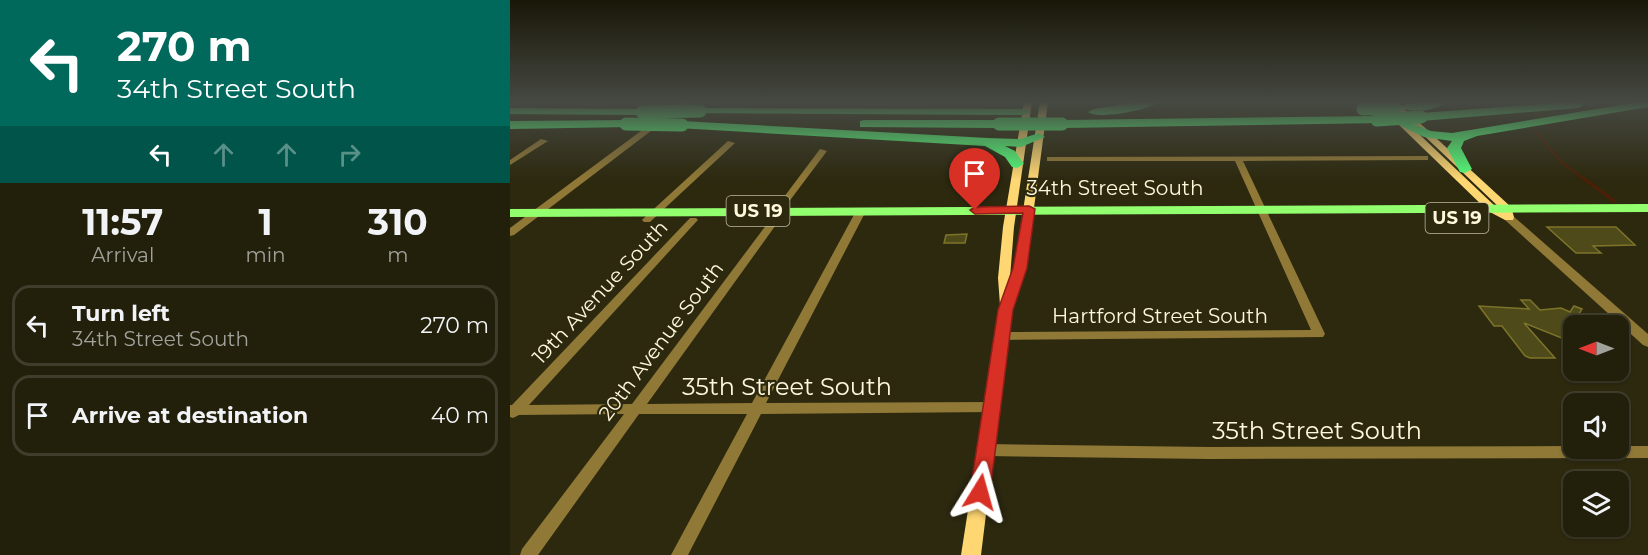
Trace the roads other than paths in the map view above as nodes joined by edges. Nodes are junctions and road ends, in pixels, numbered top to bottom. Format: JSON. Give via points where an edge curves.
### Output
{"nodes":[{"id":1,"x":649,"y":128,"type":"edge"},
{"id":2,"x":734,"y":128,"type":"edge"},
{"id":3,"x":1024,"y":128,"type":"edge"},
{"id":4,"x":1040,"y":128,"type":"edge"},
{"id":5,"x":1408,"y":128,"type":"edge"},
{"id":6,"x":1411,"y":128,"type":"edge"},
{"id":7,"x":1420,"y":128,"type":"edge"},
{"id":8,"x":1505,"y":128,"type":"edge"},
{"id":9,"x":1474,"y":133,"type":"junction"},
{"id":10,"x":1429,"y":136,"type":"junction"},
{"id":11,"x":1039,"y":137,"type":"junction"},
{"id":12,"x":544,"y":141,"type":"dead end"},
{"id":13,"x":988,"y":142,"type":"junction"},
{"id":14,"x":731,"y":143,"type":"dead end"},
{"id":15,"x":1021,"y":143,"type":"junction"},
{"id":16,"x":823,"y":150,"type":"dead end"},
{"id":17,"x":1238,"y":158,"type":"junction"},
{"id":18,"x":1425,"y":158,"type":"dead end"},
{"id":19,"x":1050,"y":159,"type":"dead end"},
{"id":20,"x":510,"y":163,"type":"edge"},
{"id":21,"x":1017,"y":164,"type":"junction"},
{"id":22,"x":1465,"y":169,"type":"junction"},
{"id":23,"x":1648,"y":208,"type":"edge"},
{"id":24,"x":1503,"y":212,"type":"junction"},
{"id":25,"x":510,"y":213,"type":"edge"},
{"id":26,"x":1009,"y":214,"type":"junction"},
{"id":27,"x":1028,"y":214,"type":"junction"},
{"id":28,"x":1263,"y":214,"type":"junction"},
{"id":29,"x":776,"y":215,"type":"junction"},
{"id":30,"x":859,"y":215,"type":"junction"},
{"id":31,"x":652,"y":216,"type":"junction"},
{"id":32,"x":1648,"y":218,"type":"edge"},
{"id":33,"x":524,"y":219,"type":"edge"},
{"id":34,"x":693,"y":220,"type":"junction"},
{"id":35,"x":510,"y":233,"type":"edge"},
{"id":36,"x":1005,"y":310,"type":"junction"},
{"id":37,"x":1002,"y":336,"type":"junction"},
{"id":38,"x":1648,"y":342,"type":"edge"},
{"id":39,"x":992,"y":407,"type":"junction"},
{"id":40,"x":634,"y":409,"type":"junction"},
{"id":41,"x":757,"y":409,"type":"junction"},
{"id":42,"x":512,"y":412,"type":"edge"},
{"id":43,"x":986,"y":450,"type":"junction"},
{"id":44,"x":1648,"y":452,"type":"edge"},
{"id":45,"x":528,"y":555,"type":"edge"},
{"id":46,"x":679,"y":555,"type":"edge"},
{"id":47,"x":971,"y":555,"type":"edge"}],
"edges":[{"from":1,"to":33,"type":"street"},
{"from":2,"to":13,"type":"highway"},
{"from":3,"to":15,"type":"main road"},
{"from":4,"to":11,"type":"main road"},
{"from":5,"to":24,"type":"main road"},
{"from":6,"to":10,"type":"highway"},
{"from":7,"to":10,"type":"main road"},
{"from":8,"to":9,"type":"highway"},
{"from":9,"to":10,"type":"highway","via":[[1452,138]]},
{"from":9,"to":22,"type":"highway","via":[[1459,139],[1454,148]]},
{"from":10,"to":22,"type":"main road"},
{"from":11,"to":15,"type":"highway"},
{"from":11,"to":27,"type":"main road"},
{"from":12,"to":20,"type":"street"},
{"from":13,"to":15,"type":"highway"},
{"from":13,"to":21,"type":"highway","via":[[1010,154]]},
{"from":14,"to":31,"type":"street","name":"19th Avenue South"},
{"from":15,"to":21,"type":"main road"},
{"from":16,"to":29,"type":"street","name":"20th Avenue South"},
{"from":17,"to":18,"type":"street"},
{"from":17,"to":19,"type":"street"},
{"from":17,"to":28,"type":"street"},
{"from":21,"to":26,"type":"main road"},
{"from":22,"to":24,"type":"main road"},
{"from":23,"to":24,"type":"highway","name":"34th Street South","number":"US 19"},
{"from":24,"to":28,"type":"highway","name":"34th Street South","number":"US 19"},
{"from":24,"to":32,"type":"highway","name":"34th Street South","number":"US 19"},
{"from":24,"to":38,"type":"street"},
{"from":25,"to":33,"type":"highway","name":"34th Street South","number":"US 19"},
{"from":26,"to":27,"type":"highway","name":"34th Street South","number":"US 19"},
{"from":26,"to":30,"type":"highway","name":"34th Street South","number":"US 19"},
{"from":26,"to":36,"type":"main road","via":[[1003,268]]},
{"from":27,"to":28,"type":"highway","name":"34th Street South","number":"US 19"},
{"from":27,"to":36,"type":"main road","via":[[1020,268]]},
{"from":28,"to":37,"type":"street","name":"Hartford Street South","via":[[1319,334]]},
{"from":29,"to":30,"type":"highway","name":"34th Street South","number":"US 19"},
{"from":29,"to":31,"type":"highway","name":"34th Street South","number":"US 19"},
{"from":29,"to":34,"type":"highway","name":"34th Street South","number":"US 19"},
{"from":29,"to":40,"type":"street","name":"20th Avenue South"},
{"from":30,"to":41,"type":"street"},
{"from":31,"to":33,"type":"highway","name":"34th Street South","number":"US 19"},
{"from":31,"to":34,"type":"highway","name":"34th Street South","number":"US 19"},
{"from":33,"to":35,"type":"street"},
{"from":34,"to":42,"type":"street","name":"19th Avenue South"},
{"from":36,"to":37,"type":"main road"},
{"from":37,"to":39,"type":"main road"},
{"from":39,"to":41,"type":"street","name":"35th Street South"},
{"from":39,"to":43,"type":"main road"},
{"from":40,"to":41,"type":"street","name":"35th Street South"},
{"from":40,"to":42,"type":"street","name":"35th Street South"},
{"from":40,"to":45,"type":"street","name":"20th Avenue South"},
{"from":41,"to":46,"type":"street"},
{"from":43,"to":44,"type":"street","name":"35th Street South"},
{"from":43,"to":47,"type":"main road"}]}
